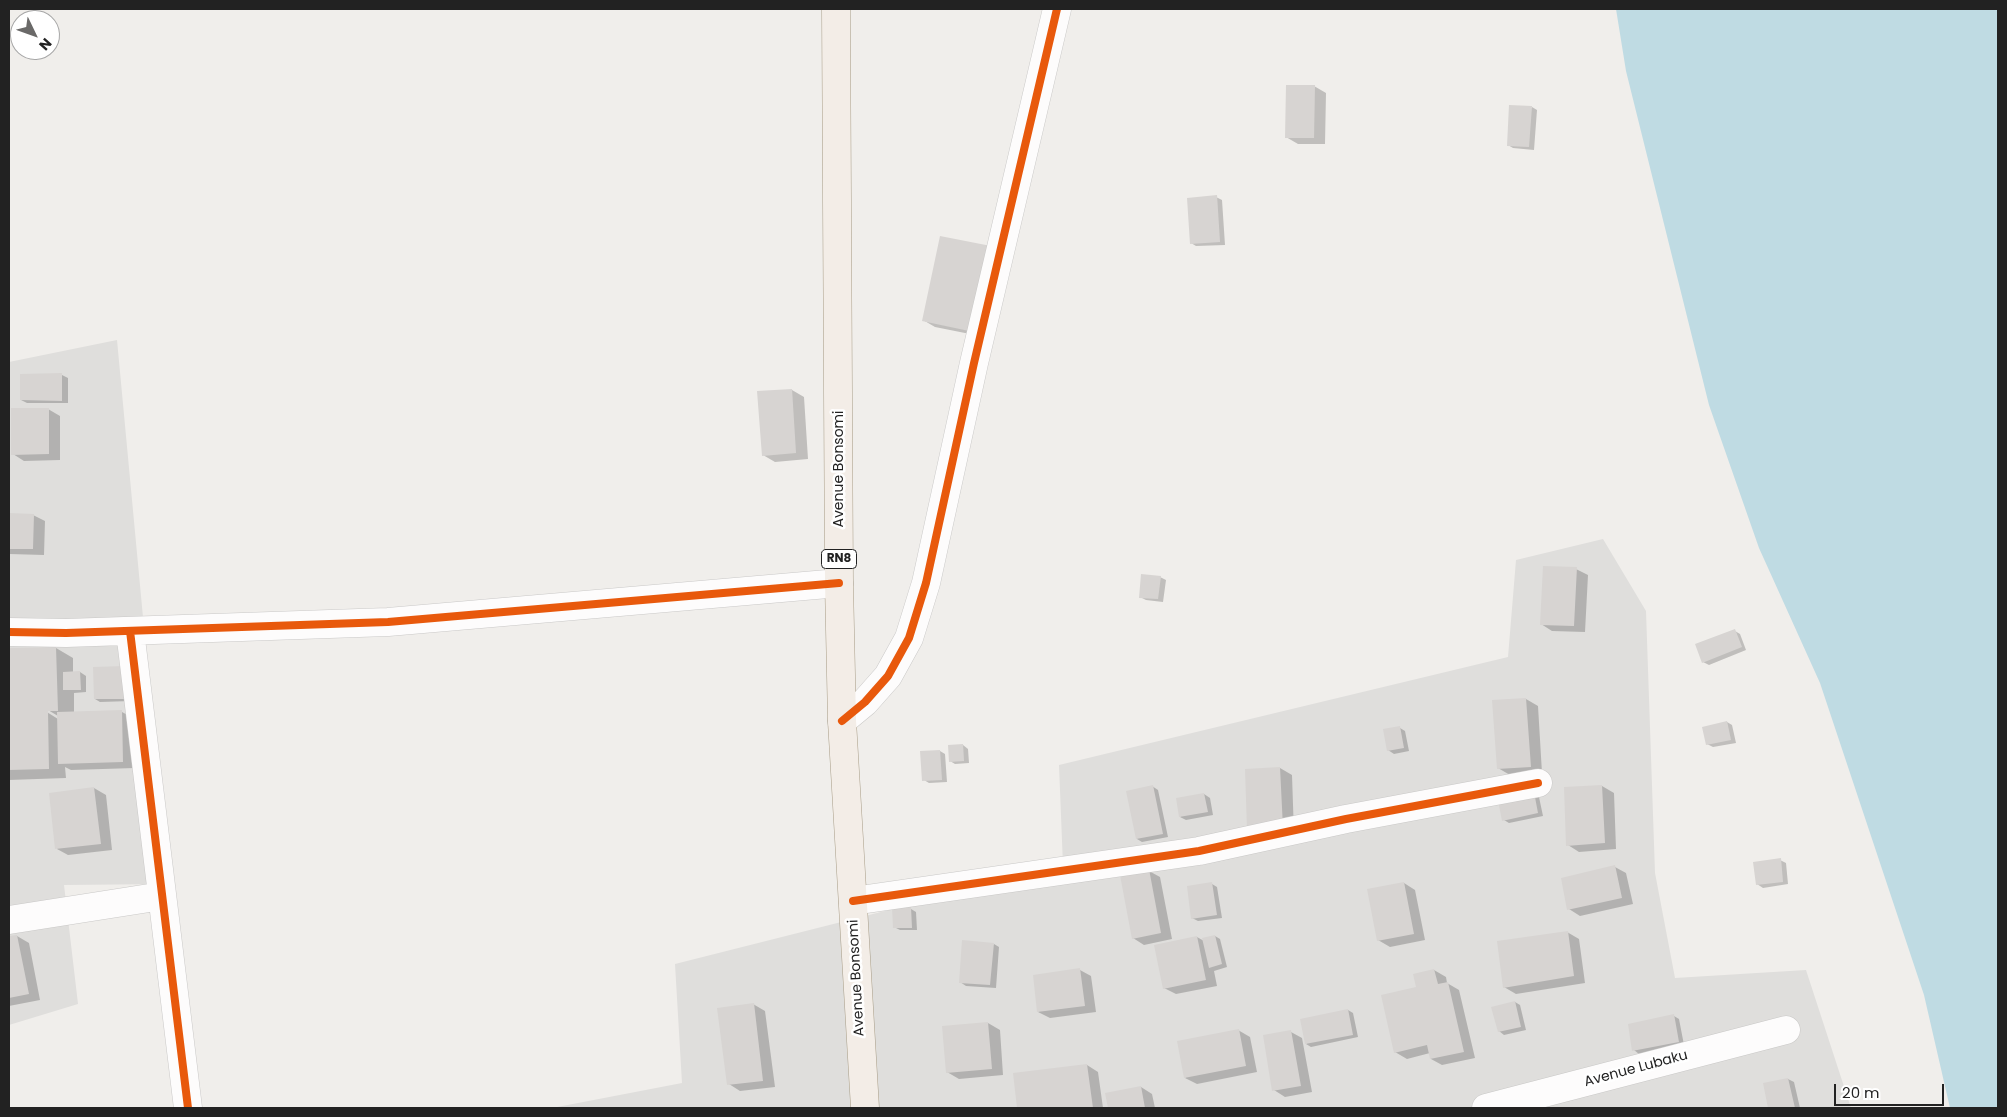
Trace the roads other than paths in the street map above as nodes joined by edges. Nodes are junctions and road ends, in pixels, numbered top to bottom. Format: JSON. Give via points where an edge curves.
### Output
{"nodes":[{"id":1,"x":836,"y":9,"type":"edge"},
{"id":2,"x":1057,"y":9,"type":"edge"},
{"id":3,"x":839,"y":583,"type":"junction"},
{"id":4,"x":130,"y":631,"type":"junction"},
{"id":5,"x":9,"y":632,"type":"edge"},
{"id":6,"x":842,"y":720,"type":"junction"},
{"id":7,"x":1538,"y":783,"type":"dead end"},
{"id":8,"x":162,"y":896,"type":"junction"},
{"id":9,"x":853,"y":901,"type":"junction"},
{"id":10,"x":9,"y":920,"type":"edge"},
{"id":11,"x":1786,"y":1030,"type":"dead end"},
{"id":12,"x":188,"y":1108,"type":"edge"},
{"id":13,"x":865,"y":1108,"type":"edge"},
{"id":14,"x":1486,"y":1108,"type":"edge"}],
"edges":[{"from":1,"to":3,"type":"main road","name":"Avenue Bonsomi","number":"RN8"},
{"from":2,"to":6,"type":"street","via":[[926,583],[909,638],[888,676],[865,702]]},
{"from":3,"to":4,"type":"street","via":[[388,622]]},
{"from":3,"to":6,"type":"main road","name":"Avenue Bonsomi","number":"RN8"},
{"from":4,"to":5,"type":"street"},
{"from":4,"to":8,"type":"street"},
{"from":6,"to":9,"type":"main road","name":"Avenue Bonsomi","number":"RN8"},
{"from":7,"to":9,"type":"street","via":[[1199,850]]},
{"from":8,"to":10,"type":"street"},
{"from":8,"to":12,"type":"street"},
{"from":9,"to":13,"type":"main road","name":"Avenue Bonsomi","number":"RN8"},
{"from":11,"to":14,"type":"street","name":"Avenue Lubaku"}]}
